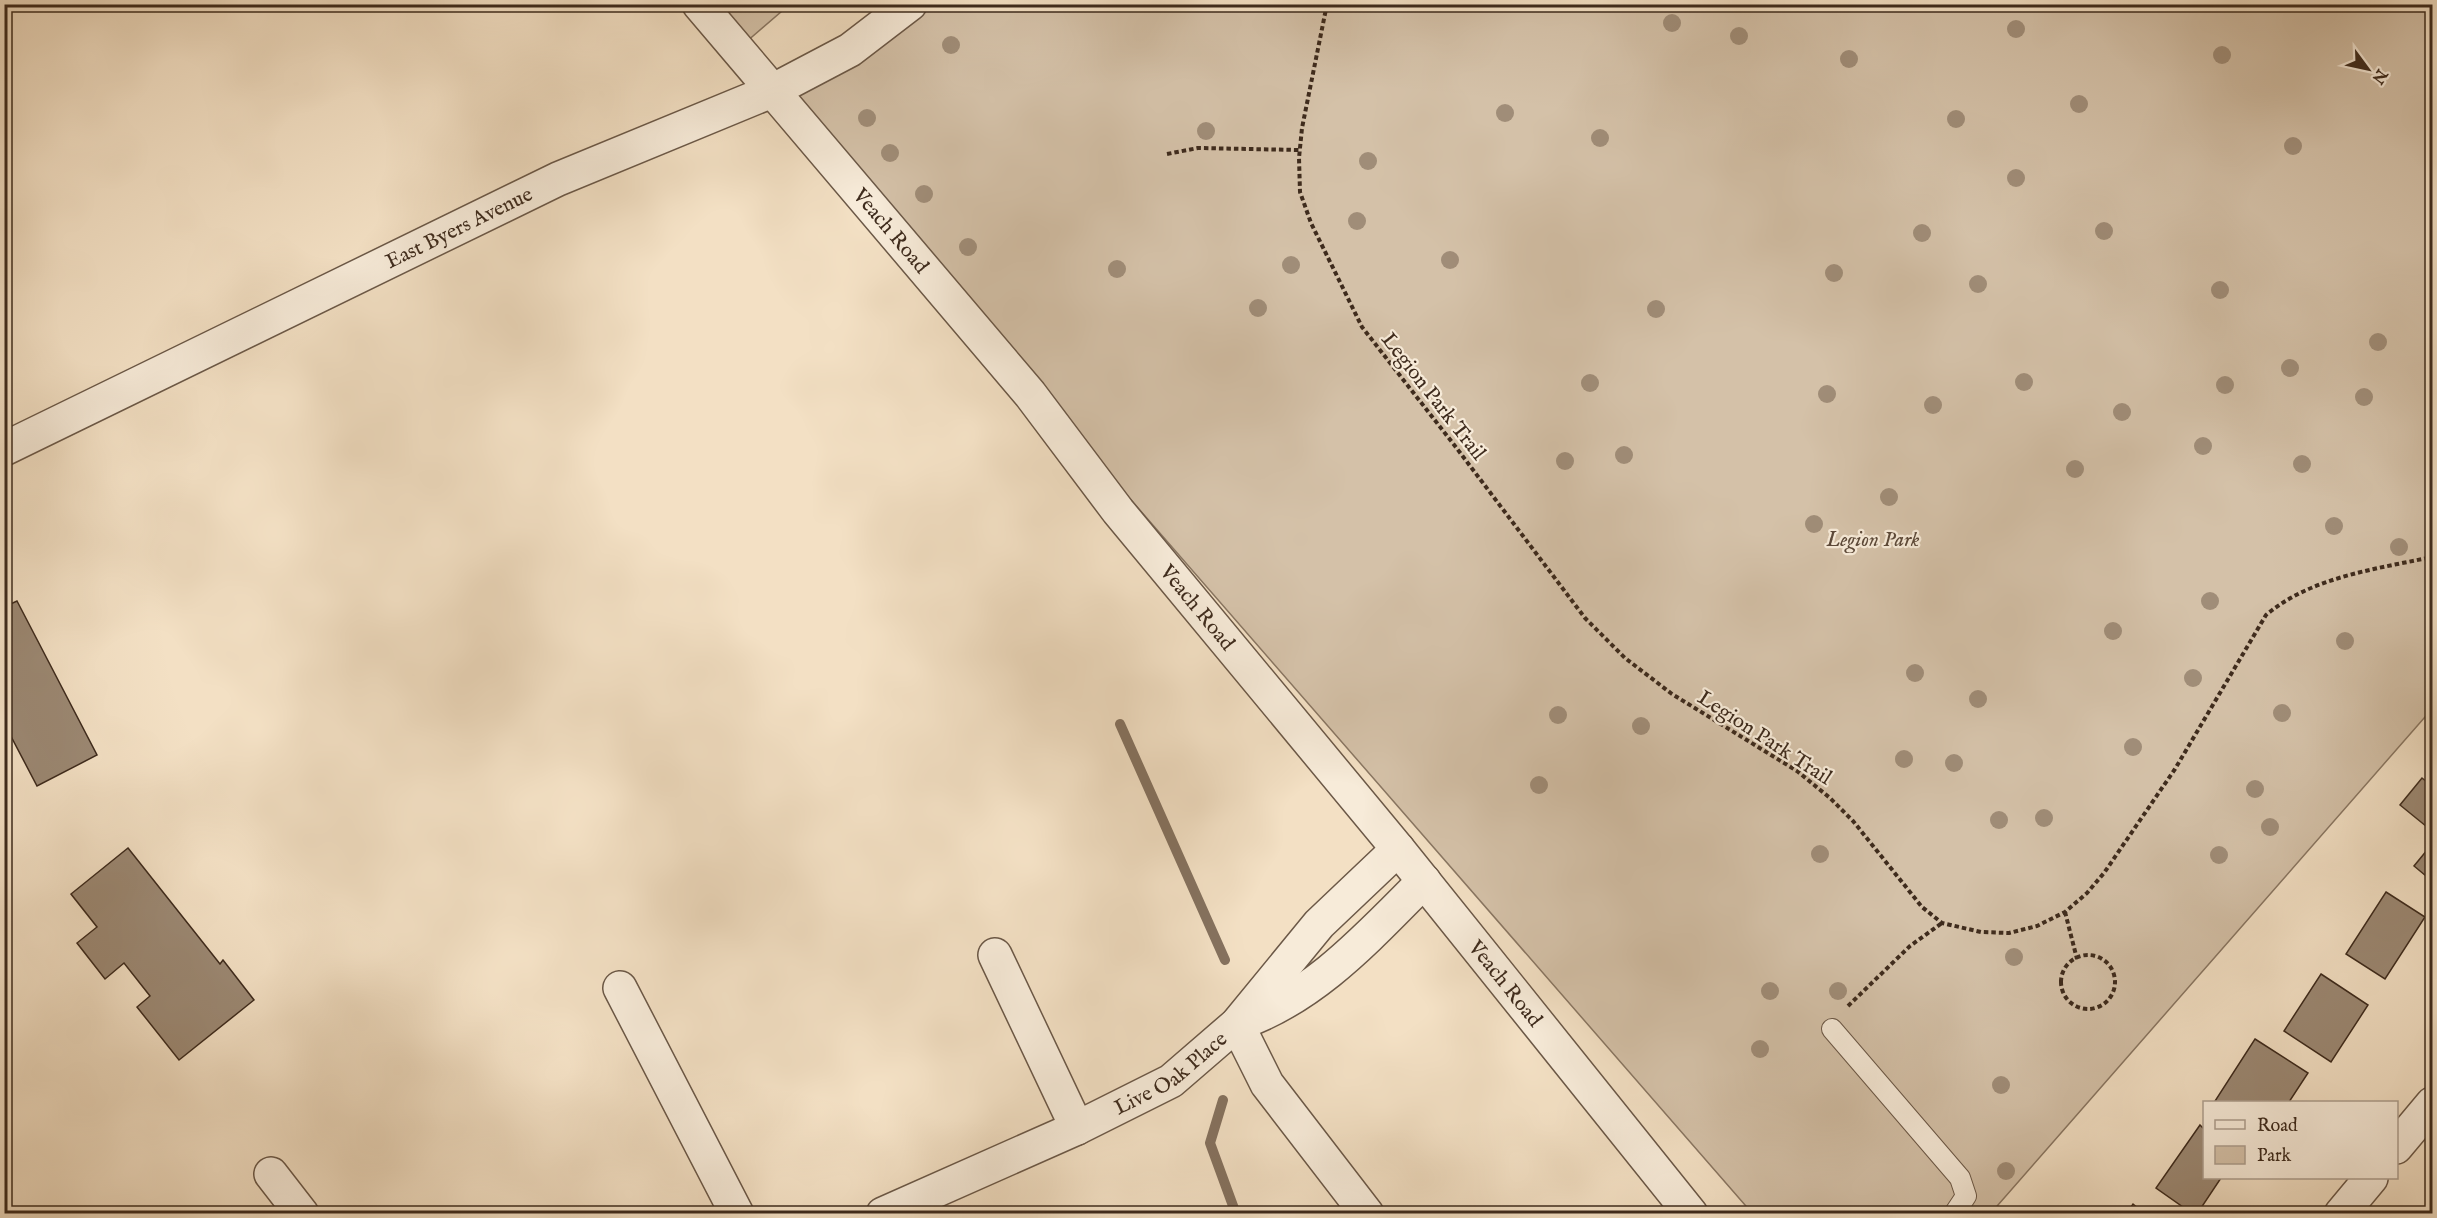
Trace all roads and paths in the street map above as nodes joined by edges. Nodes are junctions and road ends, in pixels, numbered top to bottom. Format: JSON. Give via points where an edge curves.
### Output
{"nodes":[{"id":1,"x":699,"y":4,"type":"edge"},
{"id":2,"x":910,"y":4,"type":"edge"},
{"id":3,"x":1327,"y":4,"type":"edge"},
{"id":4,"x":774,"y":90,"type":"junction"},
{"id":5,"x":1299,"y":150,"type":"junction"},
{"id":6,"x":1167,"y":154,"type":"dead end"},
{"id":7,"x":4,"y":449,"type":"edge"},
{"id":8,"x":2433,"y":557,"type":"edge"},
{"id":9,"x":1398,"y":849,"type":"junction"},
{"id":10,"x":1424,"y":881,"type":"junction"},
{"id":11,"x":2065,"y":912,"type":"junction"},
{"id":12,"x":1942,"y":923,"type":"junction"},
{"id":13,"x":995,"y":955,"type":"dead end"},
{"id":14,"x":2076,"y":959,"type":"junction"},
{"id":15,"x":620,"y":988,"type":"dead end"},
{"id":16,"x":1237,"y":1024,"type":"junction"},
{"id":17,"x":1832,"y":1029,"type":"joint"},
{"id":18,"x":2433,"y":1104,"type":"edge"},
{"id":19,"x":1077,"y":1128,"type":"junction"},
{"id":20,"x":2398,"y":1146,"type":"edge"},
{"id":21,"x":271,"y":1174,"type":"dead end"},
{"id":22,"x":2370,"y":1179,"type":"edge"},
{"id":23,"x":934,"y":1203,"type":"edge"},
{"id":24,"x":302,"y":1214,"type":"edge"},
{"id":25,"x":736,"y":1214,"type":"edge"},
{"id":26,"x":883,"y":1214,"type":"edge"},
{"id":27,"x":1367,"y":1214,"type":"edge"},
{"id":28,"x":1691,"y":1214,"type":"edge"},
{"id":29,"x":1954,"y":1214,"type":"edge"},
{"id":30,"x":2341,"y":1214,"type":"edge"}],
"edges":[{"from":1,"to":4,"type":"street","name":"Veach Road"},
{"from":2,"to":4,"type":"street","name":"East Byers Avenue","via":[[850,50]]},
{"from":3,"to":5,"type":"path","name":"Legion Park Trail"},
{"from":4,"to":7,"type":"street","name":"East Byers Avenue","via":[[558,179]]},
{"from":4,"to":9,"type":"street","name":"Veach Road","via":[[1030,394],[1118,511]]},
{"from":5,"to":6,"type":"path","via":[[1198,148]]},
{"from":5,"to":12,"type":"path","name":"Legion Park Trail","via":[[1300,192],[1311,224],[1362,327],[1585,618],[1625,658],[1672,694],[1797,771],[1830,798],[1922,907]]},
{"from":8,"to":11,"type":"path","name":"Legion Park Trail","via":[[2329,581],[2287,598],[2266,615],[2175,769],[2087,893]]},
{"from":9,"to":10,"type":"street","name":"Veach Road"},
{"from":9,"to":16,"type":"street","name":"Live Oak Place","via":[[1319,924]]},
{"from":10,"to":16,"type":"street","via":[[1345,959],[1308,989],[1265,1015]]},
{"from":10,"to":28,"type":"street","name":"Veach Road"},
{"from":11,"to":12,"type":"path","name":"Legion Park Trail","via":[[2037,926],[2009,933],[1981,932]]},
{"from":11,"to":14,"type":"path"},
{"from":12,"to":17,"type":"path","via":[[1910,946],[1844,1010]]},
{"from":13,"to":19,"type":"street"},
{"from":14,"to":14,"type":"path","via":[[2097,957],[2111,969],[2115,987],[2098,1007],[2074,1005],[2064,992],[2065,968]]},
{"from":15,"to":25,"type":"street"},
{"from":16,"to":19,"type":"street","name":"Live Oak Place","via":[[1171,1081]]},
{"from":16,"to":27,"type":"street","via":[[1267,1084]]},
{"from":17,"to":29,"type":"lane","via":[[1960,1178],[1966,1196]]},
{"from":18,"to":20,"type":"street"},
{"from":19,"to":23,"type":"street","name":"Live Oak Place"},
{"from":21,"to":24,"type":"street"},
{"from":22,"to":30,"type":"street"},
{"from":23,"to":26,"type":"street","name":"Live Oak Place"}]}
